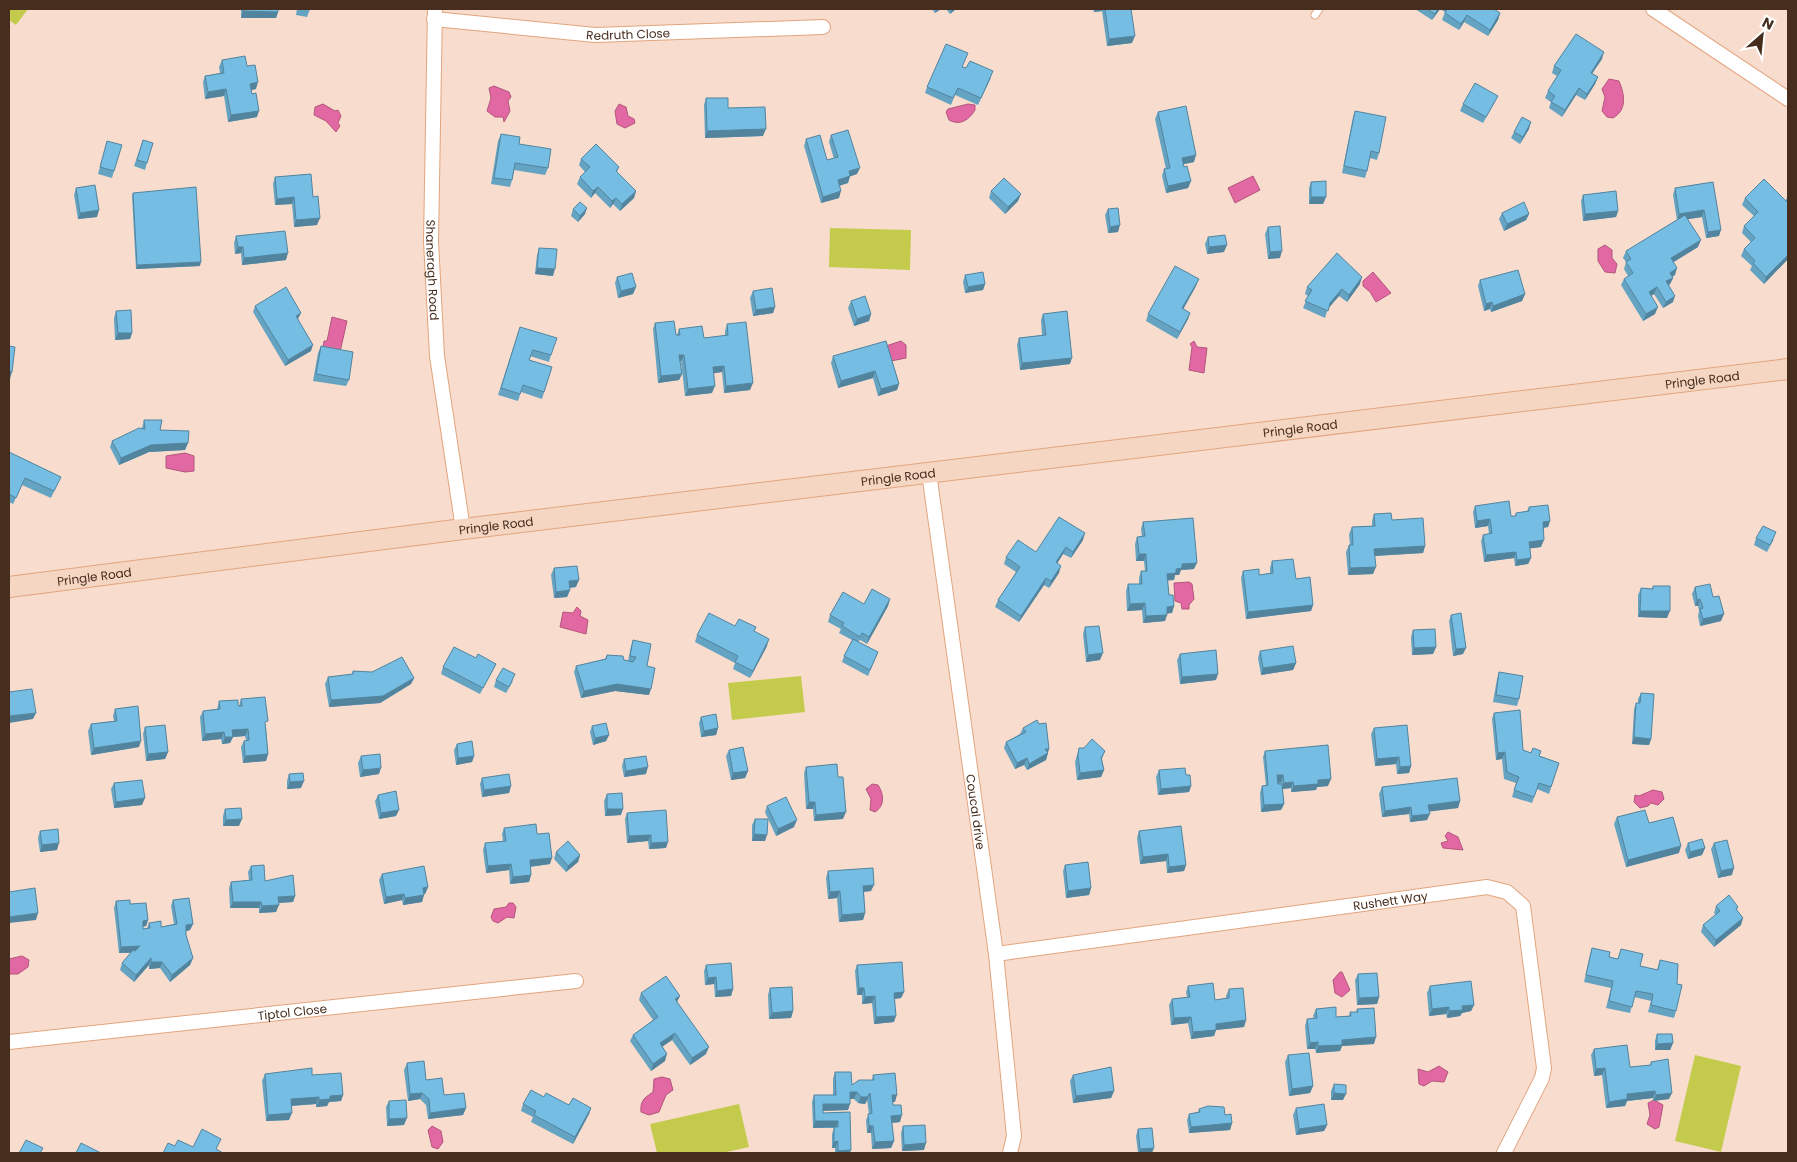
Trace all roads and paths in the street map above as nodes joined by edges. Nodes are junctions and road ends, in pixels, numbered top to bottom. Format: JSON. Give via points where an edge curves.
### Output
{"nodes":[{"id":1,"x":1653,"y":9,"type":"edge"},
{"id":2,"x":435,"y":14,"type":"edge"},
{"id":3,"x":823,"y":27,"type":"dead end"},
{"id":4,"x":1788,"y":99,"type":"edge"},
{"id":5,"x":1788,"y":369,"type":"edge"},
{"id":6,"x":929,"y":473,"type":"junction"},
{"id":7,"x":463,"y":529,"type":"junction"},
{"id":8,"x":9,"y":587,"type":"edge"},
{"id":9,"x":996,"y":954,"type":"junction"},
{"id":10,"x":576,"y":981,"type":"dead end"},
{"id":11,"x":9,"y":1042,"type":"edge"},
{"id":12,"x":1010,"y":1153,"type":"edge"},
{"id":13,"x":1504,"y":1153,"type":"edge"}],
"edges":[{"from":1,"to":4,"type":"street"},
{"from":2,"to":3,"type":"street","name":"Redruth Close","via":[[596,35]]},
{"from":2,"to":7,"type":"street","name":"Shaneragh Road","via":[[431,241],[437,356]]},
{"from":5,"to":6,"type":"street","name":"Pringle Road"},
{"from":6,"to":7,"type":"street","name":"Pringle Road"},
{"from":6,"to":9,"type":"street","name":"Coucal drive"},
{"from":7,"to":8,"type":"street","name":"Pringle Road"},
{"from":9,"to":12,"type":"street","name":"Coucal drive","via":[[1014,1136]]},
{"from":9,"to":13,"type":"street","name":"Rushett Way","via":[[1487,887],[1508,892],[1523,906],[1544,1068]]},
{"from":10,"to":11,"type":"street","name":"Tiptol Close"}]}
